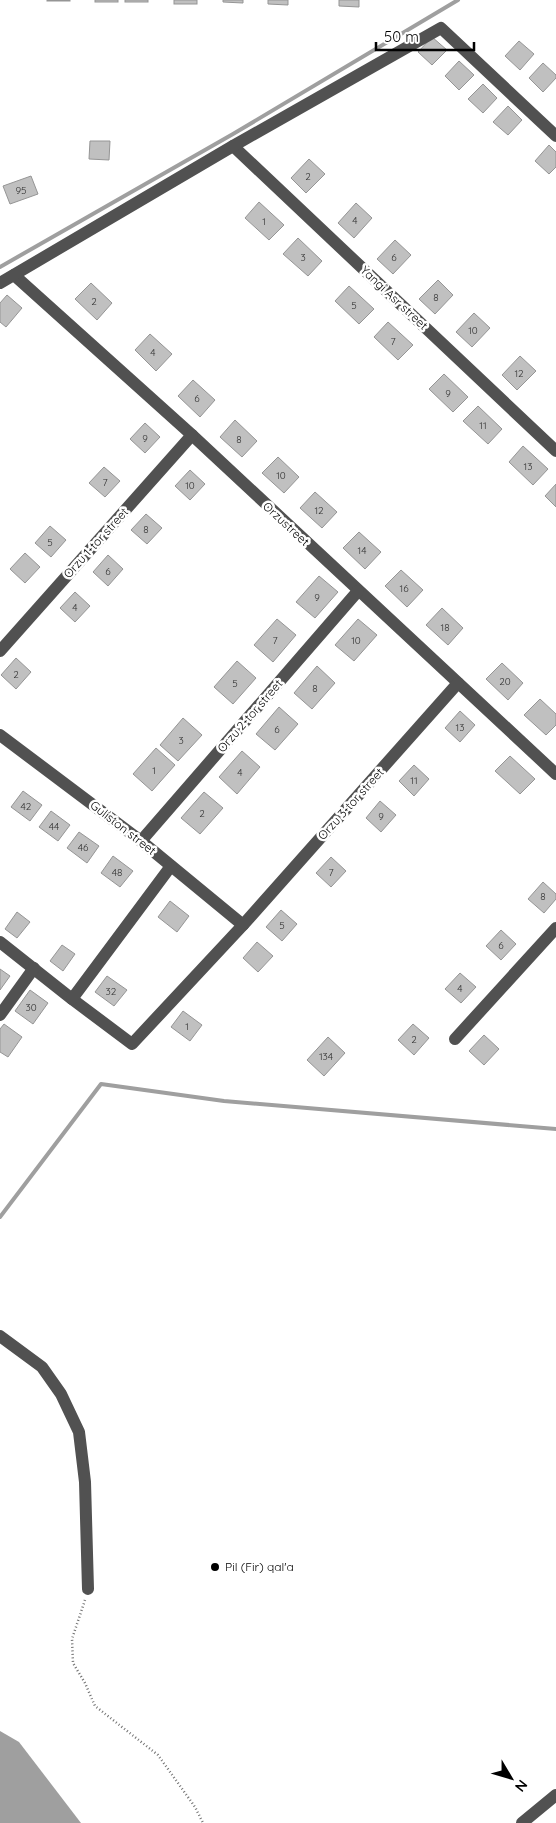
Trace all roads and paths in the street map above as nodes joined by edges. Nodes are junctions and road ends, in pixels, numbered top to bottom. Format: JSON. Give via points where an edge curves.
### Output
{"nodes":[{"id":1,"x":556,"y":136,"type":"edge"},
{"id":2,"x":233,"y":146,"type":"junction"},
{"id":3,"x":14,"y":275,"type":"junction"},
{"id":4,"x":0,"y":283,"type":"edge"},
{"id":5,"x":192,"y":435,"type":"junction"},
{"id":6,"x":556,"y":451,"type":"edge"},
{"id":7,"x":358,"y":591,"type":"junction"},
{"id":8,"x":0,"y":651,"type":"edge"},
{"id":9,"x":458,"y":683,"type":"junction"},
{"id":10,"x":0,"y":735,"type":"edge"},
{"id":11,"x":556,"y":774,"type":"edge"},
{"id":12,"x":142,"y":841,"type":"junction"},
{"id":13,"x":171,"y":866,"type":"junction"},
{"id":14,"x":243,"y":925,"type":"junction"},
{"id":15,"x":556,"y":928,"type":"edge"},
{"id":16,"x":0,"y":942,"type":"edge"},
{"id":17,"x":34,"y":968,"type":"junction"},
{"id":18,"x":72,"y":999,"type":"junction"},
{"id":19,"x":0,"y":1015,"type":"edge"},
{"id":20,"x":455,"y":1039,"type":"dead end"},
{"id":21,"x":0,"y":1336,"type":"edge"},
{"id":22,"x":88,"y":1589,"type":"joint"},
{"id":23,"x":556,"y":1795,"type":"edge"},
{"id":24,"x":203,"y":1823,"type":"edge"},
{"id":25,"x":522,"y":1823,"type":"edge"}],
"edges":[{"from":1,"to":2,"type":"street","via":[[441,28]]},
{"from":2,"to":3,"type":"street"},
{"from":2,"to":6,"type":"street","name":"Yangi Asr street"},
{"from":3,"to":4,"type":"street"},
{"from":3,"to":5,"type":"street","name":"Orzustreet"},
{"from":5,"to":7,"type":"street","name":"Orzustreet"},
{"from":5,"to":8,"type":"street","name":"Orzu 1-tor street"},
{"from":7,"to":9,"type":"street","name":"Orzustreet"},
{"from":7,"to":12,"type":"street","name":"Orzu 2-tor street"},
{"from":9,"to":11,"type":"street","name":"Orzustreet"},
{"from":9,"to":14,"type":"street","name":"Orzu 3-tor street"},
{"from":10,"to":12,"type":"street","name":"Guliston street"},
{"from":12,"to":13,"type":"street","name":"Guliston street"},
{"from":13,"to":14,"type":"street","name":"Guliston street"},
{"from":13,"to":18,"type":"street"},
{"from":14,"to":18,"type":"street","name":"Orzu 3-tor street","via":[[132,1044]]},
{"from":15,"to":20,"type":"street"},
{"from":16,"to":17,"type":"street"},
{"from":17,"to":18,"type":"street"},
{"from":17,"to":19,"type":"street"},
{"from":21,"to":22,"type":"street","via":[[42,1367],[61,1394],[79,1432],[85,1482]]},
{"from":22,"to":24,"type":"path","via":[[72,1639],[73,1663],[95,1706],[158,1755]]},
{"from":23,"to":25,"type":"street"}]}
